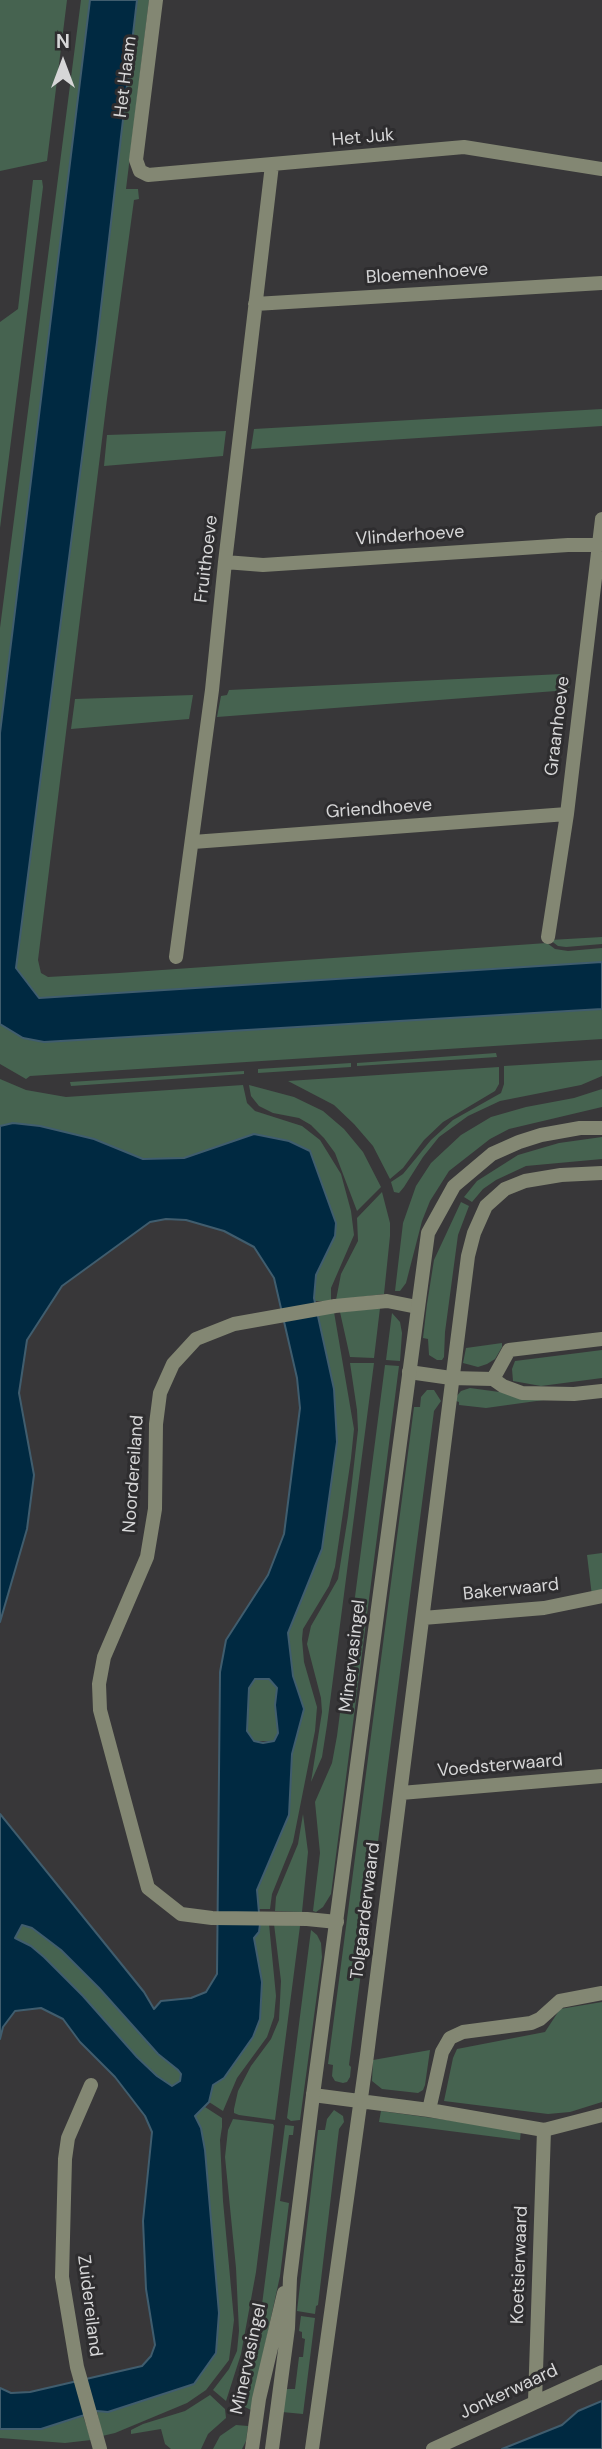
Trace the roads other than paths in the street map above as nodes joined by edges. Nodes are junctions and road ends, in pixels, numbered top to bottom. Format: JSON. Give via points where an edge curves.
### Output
{"nodes":[{"id":1,"x":156,"y":0,"type":"edge"},
{"id":2,"x":136,"y":160,"type":"joint"},
{"id":3,"x":272,"y":165,"type":"junction"},
{"id":4,"x":602,"y":169,"type":"edge"},
{"id":5,"x":602,"y":283,"type":"edge"},
{"id":6,"x":255,"y":304,"type":"junction"},
{"id":7,"x":602,"y":519,"type":"edge"},
{"id":8,"x":599,"y":545,"type":"junction"},
{"id":9,"x":225,"y":562,"type":"junction"},
{"id":10,"x":567,"y":814,"type":"junction"},
{"id":11,"x":193,"y":842,"type":"junction"},
{"id":12,"x":548,"y":937,"type":"dead end"},
{"id":13,"x":176,"y":957,"type":"dead end"},
{"id":14,"x":602,"y":1119,"type":"edge"},
{"id":15,"x":580,"y":1128,"type":"junction"},
{"id":16,"x":602,"y":1128,"type":"edge"},
{"id":17,"x":602,"y":1173,"type":"edge"},
{"id":18,"x":417,"y":1307,"type":"junction"},
{"id":19,"x":602,"y":1339,"type":"edge"},
{"id":20,"x":409,"y":1372,"type":"junction"},
{"id":21,"x":451,"y":1378,"type":"junction"},
{"id":22,"x":493,"y":1379,"type":"junction"},
{"id":23,"x":602,"y":1391,"type":"edge"},
{"id":24,"x":602,"y":1596,"type":"edge"},
{"id":25,"x":423,"y":1618,"type":"junction"},
{"id":26,"x":602,"y":1776,"type":"edge"},
{"id":27,"x":401,"y":1793,"type":"junction"},
{"id":28,"x":337,"y":1922,"type":"junction"},
{"id":29,"x":602,"y":1993,"type":"edge"},
{"id":30,"x":91,"y":2085,"type":"dead end"},
{"id":31,"x":313,"y":2095,"type":"junction"},
{"id":32,"x":361,"y":2102,"type":"junction"},
{"id":33,"x":429,"y":2110,"type":"junction"},
{"id":34,"x":602,"y":2115,"type":"edge"},
{"id":35,"x":544,"y":2130,"type":"junction"},
{"id":36,"x":290,"y":2278,"type":"junction"},
{"id":37,"x":602,"y":2372,"type":"edge"},
{"id":38,"x":535,"y":2401,"type":"junction"},
{"id":39,"x":100,"y":2449,"type":"edge"},
{"id":40,"x":252,"y":2449,"type":"edge"},
{"id":41,"x":272,"y":2449,"type":"edge"},
{"id":42,"x":312,"y":2449,"type":"edge"},
{"id":43,"x":433,"y":2449,"type":"edge"}],
"edges":[{"from":1,"to":2,"type":"street","name":"Het Haam"},
{"from":2,"to":3,"type":"street","name":"Het Juk","via":[[148,175]]},
{"from":3,"to":4,"type":"street","name":"Het Juk","via":[[464,148]]},
{"from":3,"to":6,"type":"street","name":"Fruithoeve"},
{"from":5,"to":6,"type":"street","name":"Bloemenhoeve"},
{"from":6,"to":9,"type":"street","name":"Fruithoeve"},
{"from":7,"to":8,"type":"street","name":"Graanhoeve"},
{"from":8,"to":9,"type":"street","name":"Vlinderhoeve","via":[[263,565]]},
{"from":8,"to":10,"type":"street","name":"Graanhoeve"},
{"from":9,"to":11,"type":"street","name":"Fruithoeve"},
{"from":10,"to":11,"type":"street","name":"Griendhoeve"},
{"from":10,"to":12,"type":"street","name":"Graanhoeve"},
{"from":11,"to":13,"type":"street","name":"Fruithoeve"},
{"from":14,"to":15,"type":"street","name":"Minervasingel"},
{"from":15,"to":16,"type":"street","name":"Minervasingel"},
{"from":15,"to":18,"type":"street","name":"Minervasingel","via":[[519,1142],[492,1154],[454,1186],[428,1233]]},
{"from":17,"to":21,"type":"street","name":"Tolgaarderwaard","via":[[524,1181],[505,1189],[486,1206],[468,1256]]},
{"from":18,"to":20,"type":"street","name":"Minervasingel"},
{"from":18,"to":28,"type":"street","name":"Noordereiland","via":[[387,1301],[234,1324],[196,1339],[173,1364],[160,1393],[155,1509],[146,1557],[104,1657],[99,1684],[100,1710],[148,1888],[181,1914]]},
{"from":19,"to":22,"type":"street","via":[[509,1350]]},
{"from":20,"to":21,"type":"street"},
{"from":20,"to":28,"type":"street","name":"Minervasingel"},
{"from":21,"to":22,"type":"street"},
{"from":21,"to":25,"type":"street","name":"Tolgaarderwaard"},
{"from":22,"to":23,"type":"street","via":[[522,1393]]},
{"from":24,"to":25,"type":"street","name":"Bakerwaard","via":[[544,1608]]},
{"from":25,"to":27,"type":"street","name":"Tolgaarderwaard"},
{"from":26,"to":27,"type":"street","name":"Voedsterwaard"},
{"from":27,"to":32,"type":"street","name":"Tolgaarderwaard"},
{"from":28,"to":31,"type":"street","name":"Minervasingel"},
{"from":29,"to":33,"type":"street","via":[[560,2001],[531,2022],[450,2038],[442,2052]]},
{"from":30,"to":39,"type":"street","name":"Zuidereiland","via":[[68,2138],[62,2277],[78,2367]]},
{"from":31,"to":32,"type":"street"},
{"from":31,"to":36,"type":"street","name":"Minervasingel"},
{"from":32,"to":33,"type":"street"},
{"from":32,"to":42,"type":"street","name":"Tolgaarderwaard"},
{"from":33,"to":35,"type":"street"},
{"from":34,"to":35,"type":"street"},
{"from":35,"to":38,"type":"street","name":"Koetsierwaard"},
{"from":36,"to":40,"type":"street","name":"Minervasingel","via":[[265,2372]]},
{"from":36,"to":41,"type":"street","name":"Minervasingel"},
{"from":37,"to":38,"type":"street","name":"Jonkerwaard"},
{"from":38,"to":43,"type":"street","name":"Jonkerwaard"}]}
